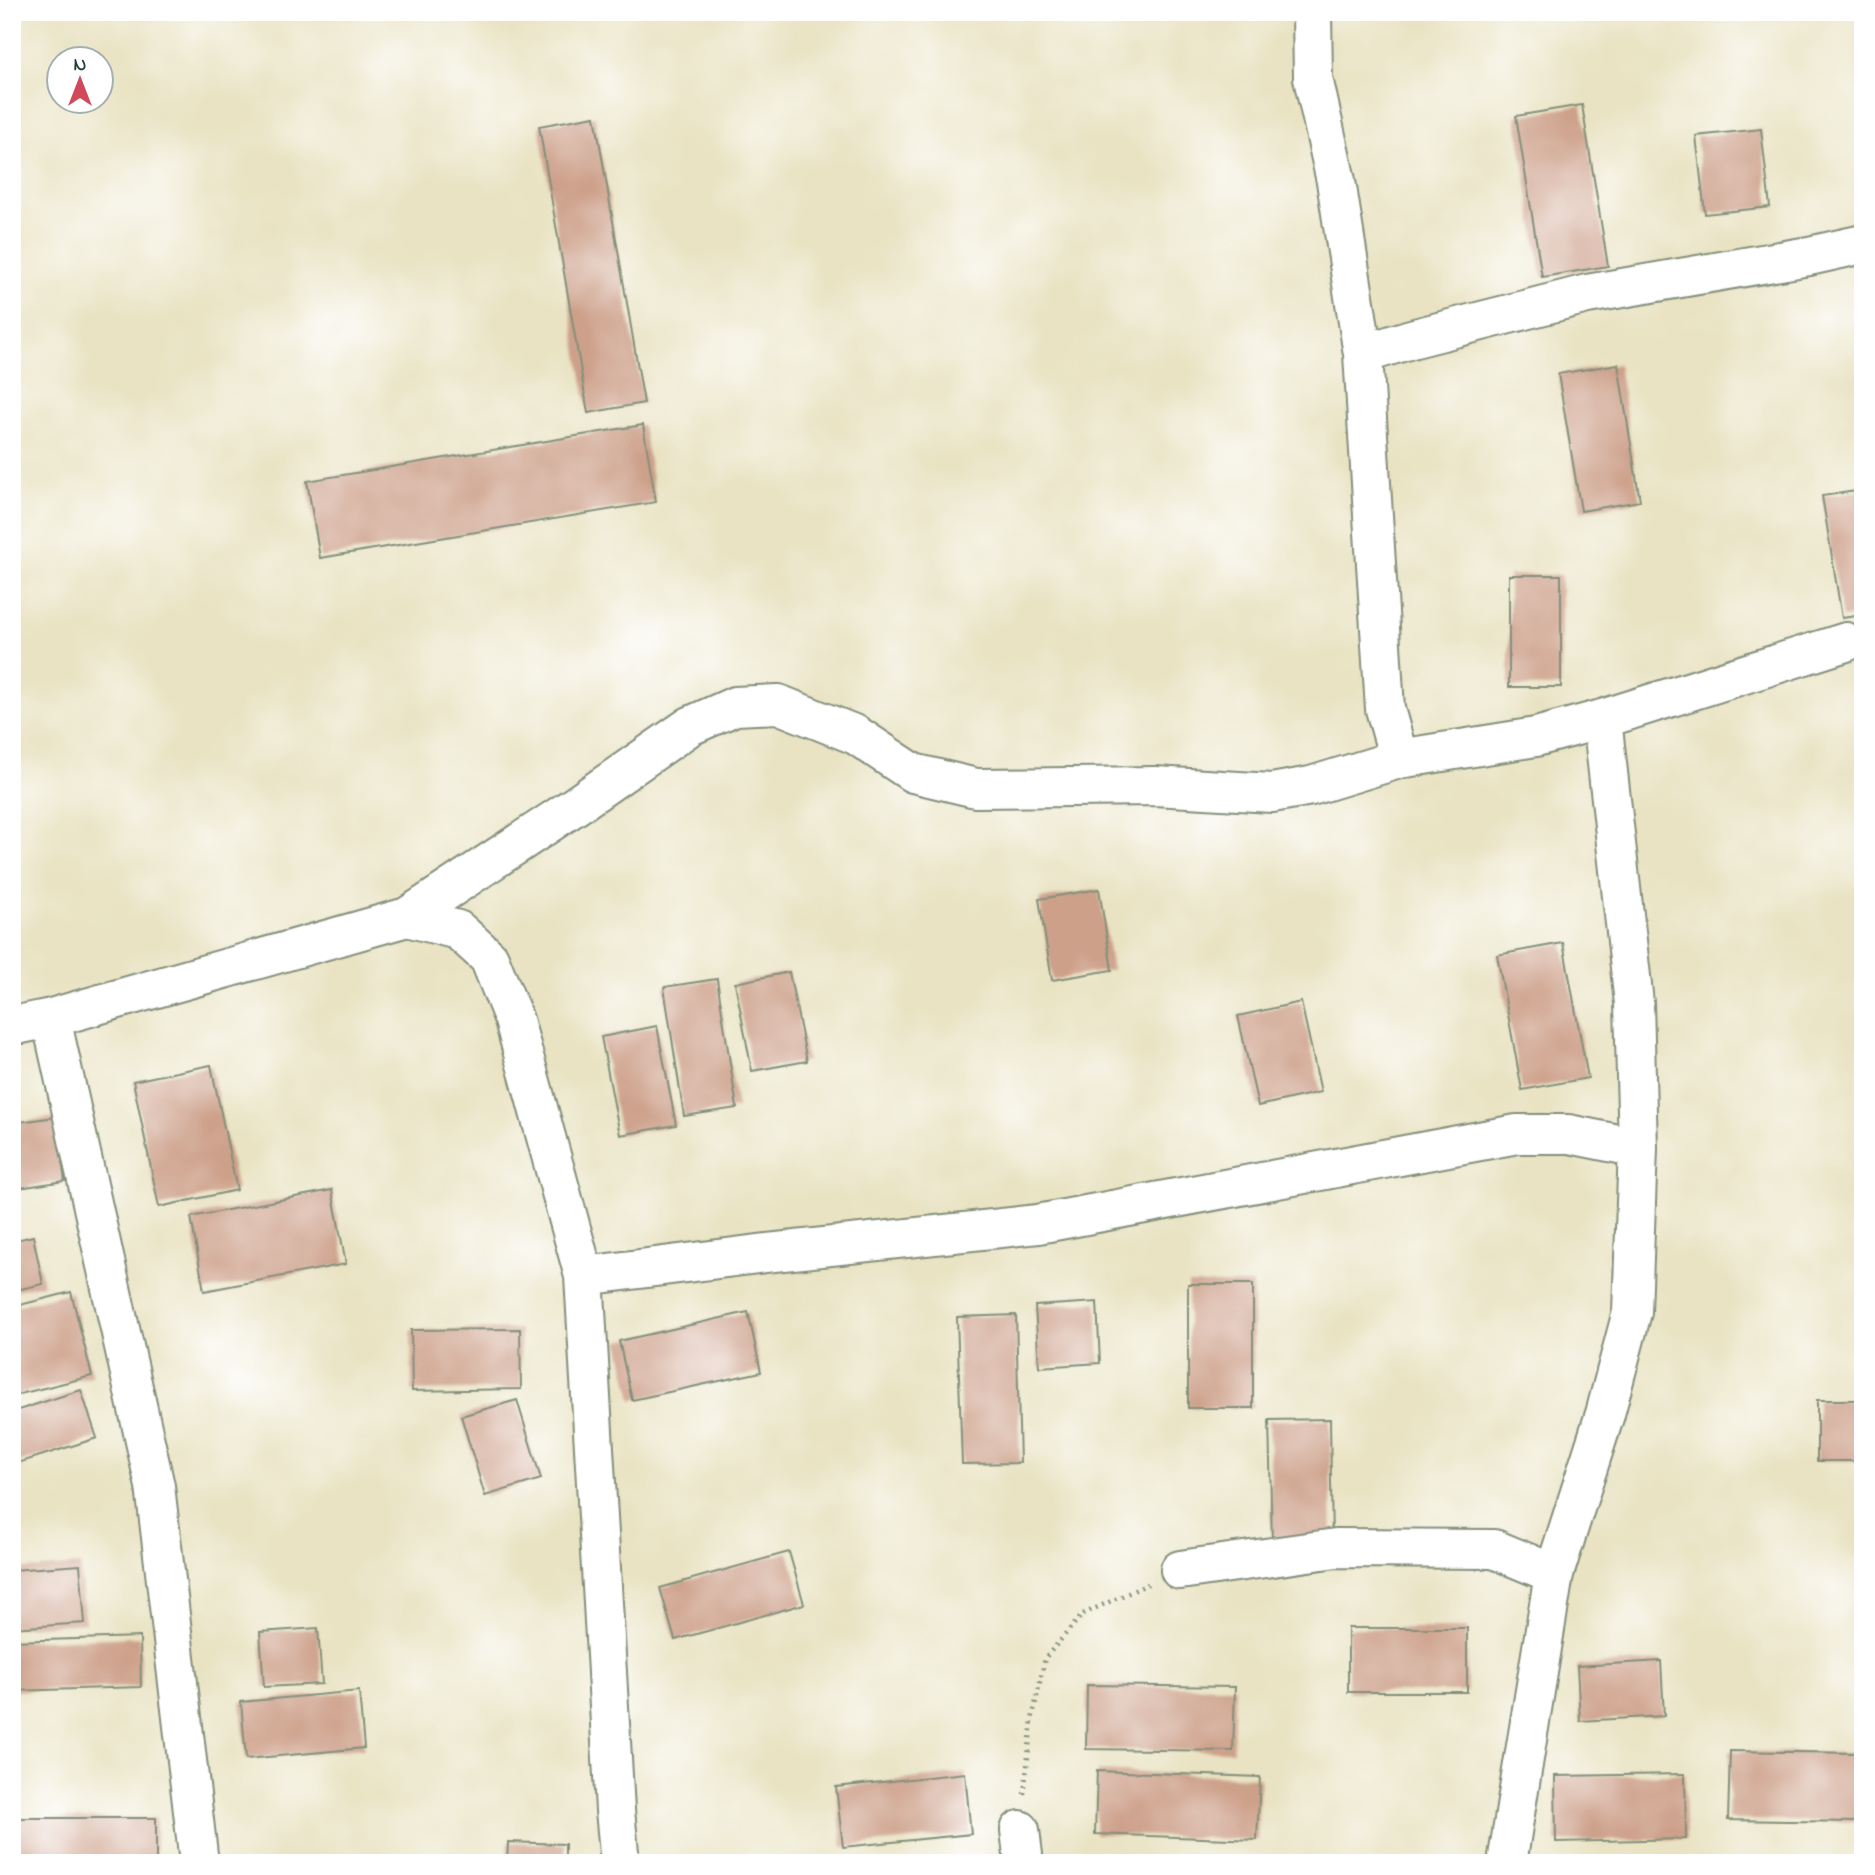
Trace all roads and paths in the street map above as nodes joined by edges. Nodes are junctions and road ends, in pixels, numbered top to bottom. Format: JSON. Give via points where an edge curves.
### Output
{"nodes":[{"id":1,"x":1312,"y":12,"type":"edge"},
{"id":2,"x":1863,"y":244,"type":"edge"},
{"id":3,"x":1363,"y":354,"type":"junction"},
{"id":4,"x":1846,"y":642,"type":"dead end"},
{"id":5,"x":1602,"y":719,"type":"junction"},
{"id":6,"x":1399,"y":759,"type":"junction"},
{"id":7,"x":407,"y":918,"type":"junction"},
{"id":8,"x":51,"y":1018,"type":"junction"},
{"id":9,"x":12,"y":1026,"type":"edge"},
{"id":10,"x":1638,"y":1149,"type":"junction"},
{"id":11,"x":584,"y":1276,"type":"junction"},
{"id":12,"x":1180,"y":1570,"type":"joint"},
{"id":13,"x":1554,"y":1574,"type":"junction"},
{"id":14,"x":1022,"y":1846,"type":"edge"},
{"id":15,"x":199,"y":1863,"type":"edge"},
{"id":16,"x":620,"y":1863,"type":"edge"},
{"id":17,"x":1507,"y":1863,"type":"edge"}],
"edges":[{"from":1,"to":3,"type":"street","via":[[1313,78],[1336,181]]},
{"from":2,"to":3,"type":"street","via":[[1587,294]]},
{"from":3,"to":6,"type":"street","via":[[1385,709]]},
{"from":4,"to":5,"type":"street"},
{"from":5,"to":6,"type":"street","via":[[1536,737]]},
{"from":5,"to":10,"type":"street","via":[[1634,1003]]},
{"from":6,"to":7,"type":"street","via":[[1272,793],[1155,786],[976,788],[913,773],[856,735],[778,704],[735,706],[690,726]]},
{"from":7,"to":8,"type":"street"},
{"from":7,"to":11,"type":"street","via":[[458,930],[489,958],[514,1020]]},
{"from":8,"to":9,"type":"street"},
{"from":8,"to":15,"type":"street","via":[[155,1486]]},
{"from":10,"to":11,"type":"street","via":[[1569,1133],[1517,1133],[1038,1224]]},
{"from":10,"to":13,"type":"street","via":[[1632,1312]]},
{"from":11,"to":16,"type":"street"},
{"from":12,"to":13,"type":"street","via":[[1336,1548],[1494,1549]]},
{"from":12,"to":14,"type":"path","via":[[1083,1614],[1045,1658],[1032,1720]]},
{"from":13,"to":17,"type":"street"}]}
